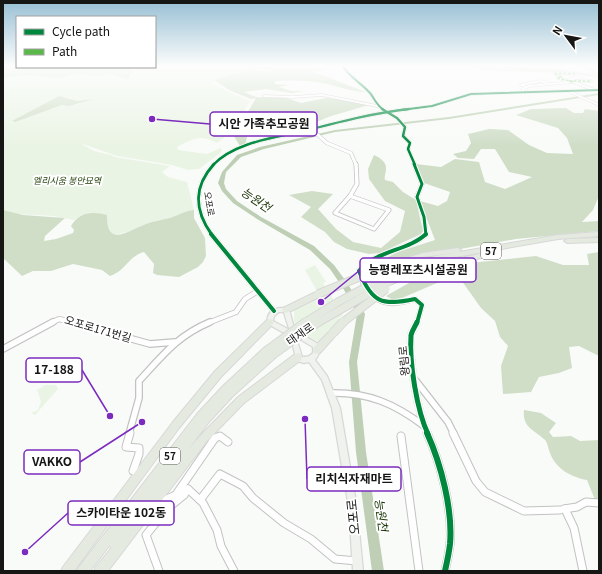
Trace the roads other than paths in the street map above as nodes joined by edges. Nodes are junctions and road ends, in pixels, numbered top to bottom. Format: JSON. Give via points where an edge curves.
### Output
{"nodes":[{"id":1,"x":369,"y":92,"type":"edge"},
{"id":2,"x":510,"y":92,"type":"edge"},
{"id":3,"x":570,"y":92,"type":"edge"},
{"id":4,"x":264,"y":96,"type":"dead end"},
{"id":5,"x":599,"y":105,"type":"edge"},
{"id":6,"x":377,"y":106,"type":"junction"},
{"id":7,"x":385,"y":112,"type":"junction"},
{"id":8,"x":312,"y":130,"type":"junction"},
{"id":9,"x":350,"y":196,"type":"junction"},
{"id":10,"x":599,"y":234,"type":"edge"},
{"id":11,"x":599,"y":239,"type":"edge"},
{"id":12,"x":494,"y":249,"type":"junction"},
{"id":13,"x":385,"y":283,"type":"junction"},
{"id":14,"x":258,"y":291,"type":"junction"},
{"id":15,"x":286,"y":310,"type":"junction"},
{"id":16,"x":274,"y":311,"type":"junction"},
{"id":17,"x":270,"y":322,"type":"junction"},
{"id":18,"x":175,"y":342,"type":"junction"},
{"id":19,"x":3,"y":349,"type":"edge"},
{"id":20,"x":317,"y":350,"type":"junction"},
{"id":21,"x":270,"y":352,"type":"junction"},
{"id":22,"x":298,"y":357,"type":"junction"},
{"id":23,"x":311,"y":360,"type":"junction"},
{"id":24,"x":414,"y":379,"type":"junction"},
{"id":25,"x":330,"y":393,"type":"junction"},
{"id":26,"x":424,"y":426,"type":"junction"},
{"id":27,"x":401,"y":436,"type":"dead end"},
{"id":28,"x":228,"y":442,"type":"dead end"},
{"id":29,"x":133,"y":471,"type":"dead end"},
{"id":30,"x":188,"y":489,"type":"junction"},
{"id":31,"x":177,"y":493,"type":"junction"},
{"id":32,"x":165,"y":500,"type":"dead end"},
{"id":33,"x":200,"y":500,"type":"junction"},
{"id":34,"x":599,"y":503,"type":"edge"},
{"id":35,"x":561,"y":510,"type":"junction"},
{"id":36,"x":357,"y":561,"type":"junction"},
{"id":37,"x":68,"y":571,"type":"edge"},
{"id":38,"x":83,"y":571,"type":"edge"},
{"id":39,"x":88,"y":571,"type":"edge"},
{"id":40,"x":100,"y":571,"type":"edge"},
{"id":41,"x":159,"y":571,"type":"edge"},
{"id":42,"x":234,"y":571,"type":"edge"},
{"id":43,"x":358,"y":571,"type":"edge"},
{"id":44,"x":419,"y":571,"type":"edge"},
{"id":45,"x":445,"y":571,"type":"edge"},
{"id":46,"x":583,"y":571,"type":"edge"}],
"edges":[{"from":1,"to":6,"type":"street"},
{"from":2,"to":7,"type":"street","name":"오포로","via":[[475,94],[432,106]]},
{"from":3,"to":5,"type":"street"},
{"from":4,"to":6,"type":"street","via":[[308,97],[322,94]]},
{"from":6,"to":7,"type":"street"},
{"from":7,"to":8,"type":"street","name":"오포로"},
{"from":7,"to":24,"type":"street","name":"왕림로","via":[[397,118],[405,127],[403,136],[410,143],[408,149],[422,184],[417,198],[424,217],[426,235],[365,263],[359,271],[366,289],[377,301],[392,304],[416,299],[422,305],[420,317],[411,335]]},
{"from":8,"to":9,"type":"street","via":[[327,143],[351,153],[356,162],[357,184]]},
{"from":8,"to":14,"type":"street","name":"오포로","via":[[233,150],[213,164],[199,186],[198,197],[203,220],[211,234]]},
{"from":9,"to":9,"type":"street","via":[[335,212],[374,228],[389,210]]},
{"from":10,"to":12,"type":"highway","name":"태재로","number":"57","via":[[558,237]]},
{"from":11,"to":12,"type":"highway","name":"태재로","number":"57"},
{"from":12,"to":13,"type":"highway"},
{"from":12,"to":13,"type":"highway","name":"태재로","number":"57","via":[[437,258]]},
{"from":12,"to":15,"type":"highway","bridge":true,"via":[[436,252],[379,269]]},
{"from":13,"to":20,"type":"highway","bridge":true},
{"from":13,"to":21,"type":"highway","name":"태재로","number":"57","bridge":true},
{"from":14,"to":16,"type":"street","name":"오포로"},
{"from":14,"to":18,"type":"street","name":"오포로171번길","via":[[245,299],[236,312],[194,329]]},
{"from":15,"to":16,"type":"main road"},
{"from":15,"to":20,"type":"main road","via":[[290,316],[290,324],[298,336],[310,342]]},
{"from":16,"to":17,"type":"main road"},
{"from":17,"to":22,"type":"main road","via":[[286,331],[295,342]]},
{"from":17,"to":37,"type":"highway","via":[[218,374],[181,419]]},
{"from":18,"to":19,"type":"street","name":"오포로171번길","via":[[150,344],[59,319]]},
{"from":18,"to":29,"type":"street","name":"오포로171번길","via":[[139,381],[139,398],[126,446],[139,448]]},
{"from":20,"to":23,"type":"main road"},
{"from":21,"to":38,"type":"highway","name":"태재로","number":"57","via":[[226,389],[200,417]]},
{"from":21,"to":39,"type":"highway","name":"태재로","number":"57","via":[[206,419]]},
{"from":22,"to":23,"type":"main road","via":[[306,361]]},
{"from":22,"to":40,"type":"highway","via":[[241,400],[204,438]]},
{"from":23,"to":25,"type":"main road","name":"오포로","via":[[325,378]]},
{"from":24,"to":26,"type":"street","name":"왕림로"},
{"from":24,"to":35,"type":"street","via":[[448,422],[476,481],[485,492],[524,511]]},
{"from":25,"to":26,"type":"street","via":[[344,392],[380,401],[401,409]]},
{"from":25,"to":36,"type":"main road","name":"오포로","via":[[336,408],[350,494]]},
{"from":26,"to":45,"type":"street","name":"왕림로","via":[[438,458],[450,521],[450,544]]},
{"from":27,"to":44,"type":"street"},
{"from":28,"to":31,"type":"street","via":[[220,436],[215,438]]},
{"from":30,"to":31,"type":"street"},
{"from":30,"to":33,"type":"street"},
{"from":30,"to":41,"type":"street","via":[[146,535]]},
{"from":31,"to":32,"type":"street","via":[[172,499]]},
{"from":33,"to":36,"type":"street","via":[[220,474],[226,476],[243,486],[253,498],[284,523],[311,539],[335,559]]},
{"from":33,"to":42,"type":"street","via":[[217,530],[221,546]]},
{"from":34,"to":35,"type":"street","via":[[586,502],[577,507]]},
{"from":35,"to":46,"type":"street","via":[[574,528]]},
{"from":36,"to":43,"type":"main road","name":"오포로"}]}
